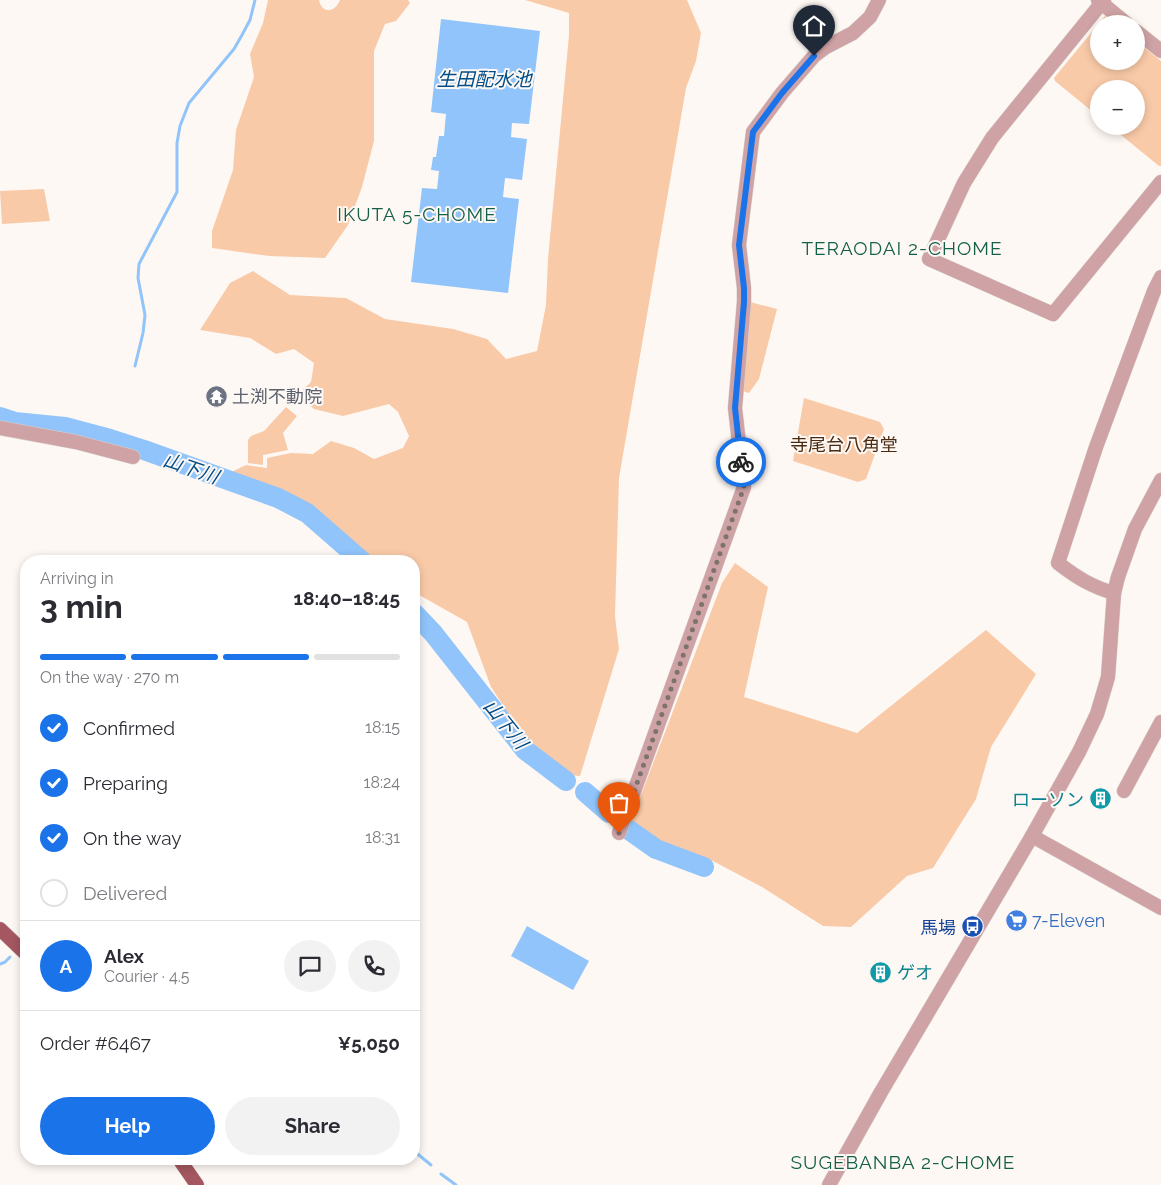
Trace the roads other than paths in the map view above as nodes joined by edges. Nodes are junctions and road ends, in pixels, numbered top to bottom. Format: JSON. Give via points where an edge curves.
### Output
{"nodes":[{"id":1,"x":879,"y":0,"type":"edge"},
{"id":2,"x":1101,"y":1,"type":"edge"},
{"id":3,"x":1117,"y":15,"type":"edge"},
{"id":4,"x":1145,"y":38,"type":"edge"},
{"id":5,"x":1161,"y":51,"type":"edge"},
{"id":6,"x":1161,"y":182,"type":"edge"},
{"id":7,"x":1161,"y":277,"type":"edge"},
{"id":8,"x":0,"y":428,"type":"edge"},
{"id":9,"x":133,"y":457,"type":"dead end"},
{"id":10,"x":1161,"y":480,"type":"edge"},
{"id":11,"x":1114,"y":593,"type":"junction"},
{"id":12,"x":1161,"y":722,"type":"edge"},
{"id":13,"x":1124,"y":791,"type":"dead end"},
{"id":14,"x":619,"y":833,"type":"dead end"},
{"id":15,"x":1032,"y":836,"type":"junction"},
{"id":16,"x":1161,"y":908,"type":"edge"},
{"id":17,"x":0,"y":928,"type":"edge"},
{"id":18,"x":20,"y":948,"type":"edge"},
{"id":19,"x":183,"y":1165,"type":"edge"},
{"id":20,"x":197,"y":1185,"type":"edge"},
{"id":21,"x":829,"y":1185,"type":"edge"}],
"edges":[{"from":1,"to":14,"type":"street","via":[[870,17],[853,33],[814,56],[753,132],[739,245],[744,302],[735,408],[744,487]]},
{"from":2,"to":3,"type":"street"},
{"from":2,"to":6,"type":"street","via":[[992,138],[964,183],[929,259],[1053,314]]},
{"from":4,"to":5,"type":"street"},
{"from":7,"to":11,"type":"street","via":[[1096,447],[1058,563],[1081,580]]},
{"from":8,"to":9,"type":"street","via":[[76,442]]},
{"from":10,"to":11,"type":"street","via":[[1135,529]]},
{"from":11,"to":15,"type":"street","via":[[1108,676],[1097,714]]},
{"from":12,"to":13,"type":"street"},
{"from":15,"to":16,"type":"street"},
{"from":15,"to":21,"type":"street"},
{"from":17,"to":18,"type":"main road"},
{"from":19,"to":20,"type":"main road"}]}
